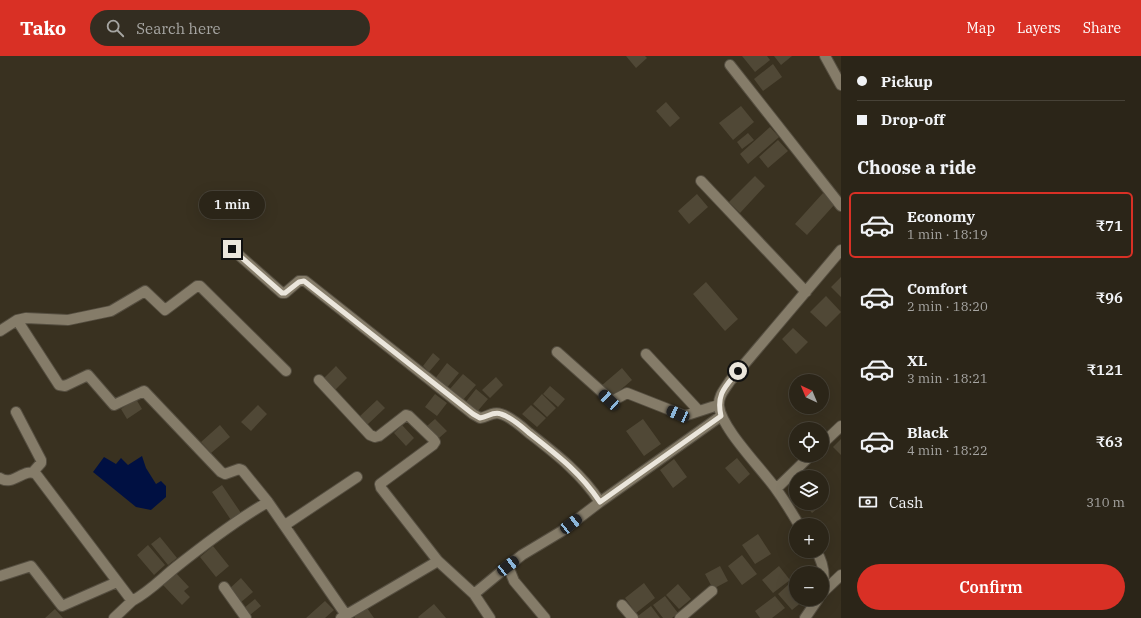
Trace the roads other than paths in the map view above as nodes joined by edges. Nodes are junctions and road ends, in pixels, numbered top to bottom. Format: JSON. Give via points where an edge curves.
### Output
{"nodes":[{"id":1,"x":825,"y":56,"type":"edge"},
{"id":2,"x":730,"y":65,"type":"dead end"},
{"id":3,"x":841,"y":85,"type":"edge"},
{"id":4,"x":701,"y":181,"type":"dead end"},
{"id":5,"x":841,"y":206,"type":"edge"},
{"id":6,"x":232,"y":249,"type":"dead end"},
{"id":7,"x":841,"y":250,"type":"edge"},
{"id":8,"x":806,"y":292,"type":"junction"},
{"id":9,"x":17,"y":320,"type":"junction"},
{"id":10,"x":0,"y":330,"type":"edge"},
{"id":11,"x":557,"y":352,"type":"dead end"},
{"id":12,"x":646,"y":354,"type":"dead end"},
{"id":13,"x":286,"y":371,"type":"dead end"},
{"id":14,"x":319,"y":380,"type":"dead end"},
{"id":15,"x":718,"y":405,"type":"junction"},
{"id":16,"x":699,"y":411,"type":"junction"},
{"id":17,"x":16,"y":412,"type":"dead end"},
{"id":18,"x":721,"y":416,"type":"junction"},
{"id":19,"x":841,"y":426,"type":"edge"},
{"id":20,"x":829,"y":437,"type":"edge"},
{"id":21,"x":804,"y":462,"type":"edge"},
{"id":22,"x":33,"y":472,"type":"junction"},
{"id":23,"x":357,"y":477,"type":"dead end"},
{"id":24,"x":0,"y":478,"type":"edge"},
{"id":25,"x":776,"y":489,"type":"junction"},
{"id":26,"x":268,"y":502,"type":"junction"},
{"id":27,"x":600,"y":502,"type":"junction"},
{"id":28,"x":795,"y":518,"type":"edge"},
{"id":29,"x":285,"y":525,"type":"junction"},
{"id":30,"x":438,"y":561,"type":"junction"},
{"id":31,"x":508,"y":566,"type":"junction"},
{"id":32,"x":841,"y":575,"type":"edge"},
{"id":33,"x":0,"y":576,"type":"edge"},
{"id":34,"x":117,"y":582,"type":"junction"},
{"id":35,"x":829,"y":586,"type":"edge"},
{"id":36,"x":224,"y":587,"type":"dead end"},
{"id":37,"x":712,"y":591,"type":"dead end"},
{"id":38,"x":474,"y":594,"type":"junction"},
{"id":39,"x":132,"y":601,"type":"junction"},
{"id":40,"x":622,"y":605,"type":"dead end"},
{"id":41,"x":813,"y":606,"type":"edge"},
{"id":42,"x":343,"y":616,"type":"edge"},
{"id":43,"x":114,"y":618,"type":"edge"},
{"id":44,"x":246,"y":618,"type":"edge"},
{"id":45,"x":490,"y":618,"type":"edge"},
{"id":46,"x":545,"y":618,"type":"edge"},
{"id":47,"x":633,"y":618,"type":"edge"},
{"id":48,"x":680,"y":618,"type":"edge"},
{"id":49,"x":805,"y":618,"type":"edge"}],
"edges":[{"from":1,"to":3,"type":"street"},
{"from":2,"to":5,"type":"street"},
{"from":4,"to":8,"type":"street"},
{"from":6,"to":27,"type":"street","via":[[282,293],[304,281],[473,414],[480,418],[492,413],[501,414],[513,420],[568,464],[588,484]]},
{"from":7,"to":8,"type":"street"},
{"from":8,"to":15,"type":"street","via":[[730,381],[720,395]]},
{"from":9,"to":10,"type":"street"},
{"from":9,"to":13,"type":"street","via":[[84,318],[119,308],[145,291],[165,310],[200,286]]},
{"from":9,"to":26,"type":"street","via":[[59,385],[65,386],[88,375],[114,405],[144,391],[221,472],[225,474],[242,470]]},
{"from":11,"to":16,"type":"street","via":[[609,400],[614,401],[627,393],[678,414],[687,415]]},
{"from":12,"to":16,"type":"street"},
{"from":14,"to":30,"type":"street","via":[[375,437],[406,415],[435,442],[380,484]]},
{"from":15,"to":16,"type":"street"},
{"from":15,"to":18,"type":"street"},
{"from":17,"to":22,"type":"street","via":[[41,460]]},
{"from":18,"to":25,"type":"street"},
{"from":18,"to":27,"type":"street"},
{"from":19,"to":20,"type":"street"},
{"from":21,"to":25,"type":"street"},
{"from":22,"to":24,"type":"street","via":[[9,481]]},
{"from":22,"to":34,"type":"street"},
{"from":23,"to":29,"type":"street"},
{"from":25,"to":28,"type":"street"},
{"from":26,"to":29,"type":"street"},
{"from":26,"to":39,"type":"street","via":[[248,513],[175,567],[148,592]]},
{"from":27,"to":31,"type":"street","via":[[562,531]]},
{"from":29,"to":42,"type":"street"},
{"from":30,"to":38,"type":"street"},
{"from":30,"to":42,"type":"street"},
{"from":31,"to":38,"type":"street"},
{"from":31,"to":46,"type":"street","via":[[514,581]]},
{"from":32,"to":35,"type":"street"},
{"from":33,"to":34,"type":"street","via":[[31,566],[62,606]]},
{"from":34,"to":39,"type":"street"},
{"from":36,"to":44,"type":"street"},
{"from":37,"to":48,"type":"street"},
{"from":38,"to":45,"type":"street"},
{"from":39,"to":43,"type":"street"},
{"from":40,"to":47,"type":"street"},
{"from":41,"to":49,"type":"street"}]}
